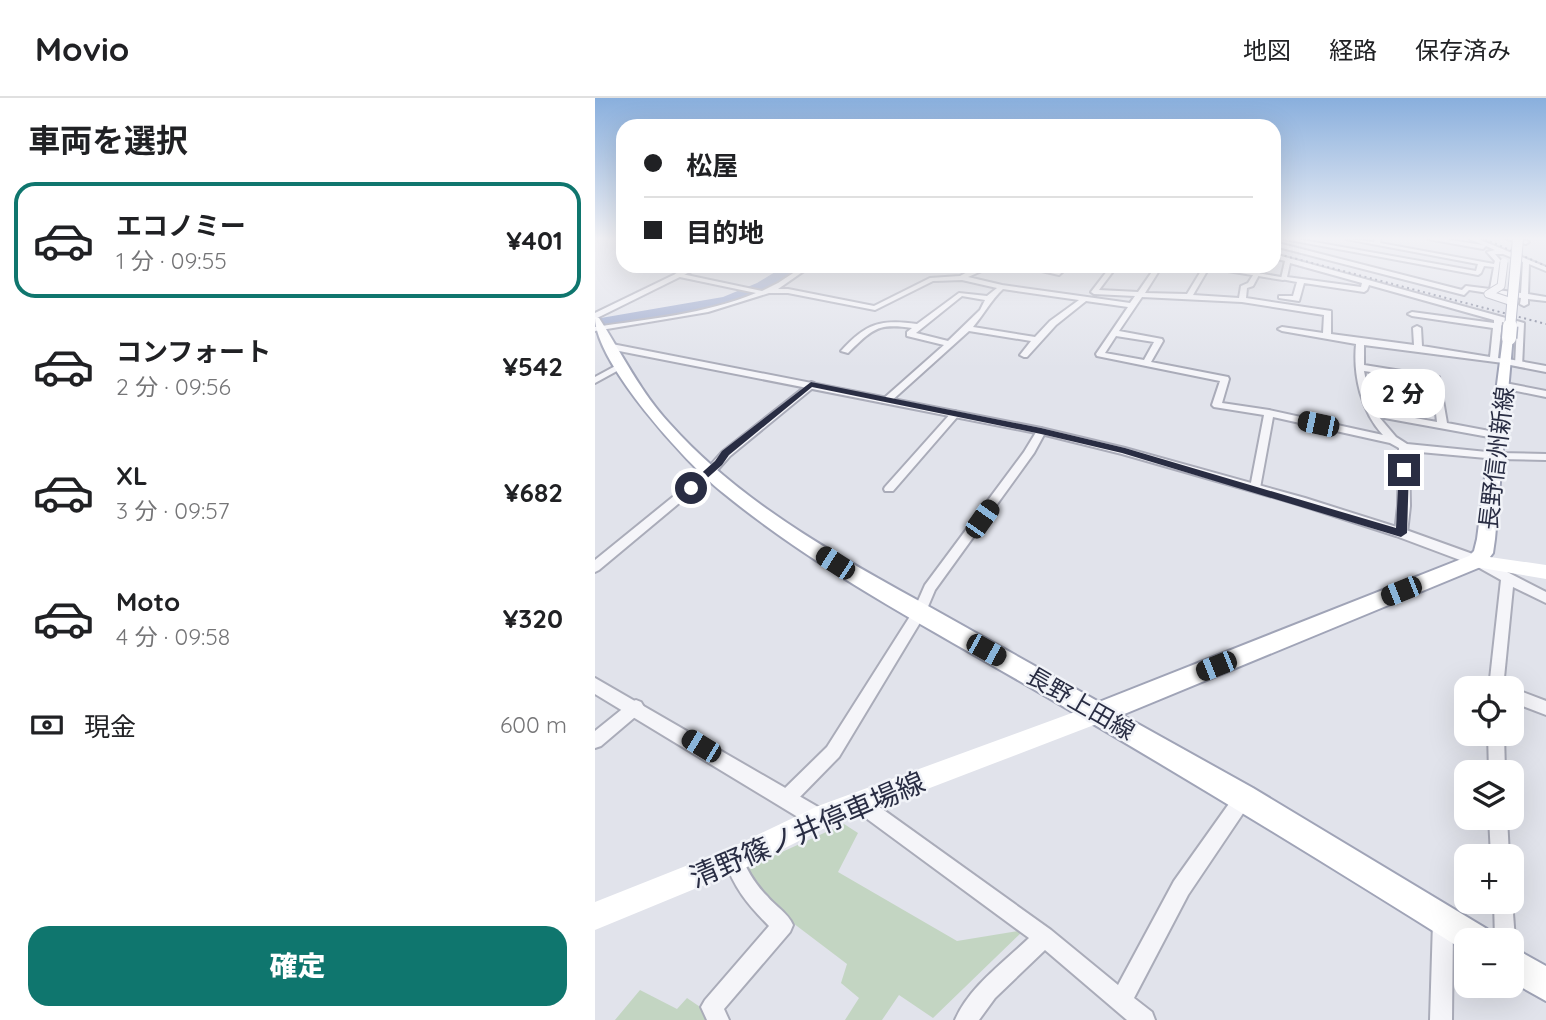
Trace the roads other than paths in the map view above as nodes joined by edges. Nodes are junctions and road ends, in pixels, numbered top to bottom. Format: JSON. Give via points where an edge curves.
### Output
{"nodes":[{"id":1,"x":665,"y":282,"type":"edge"},
{"id":2,"x":707,"y":282,"type":"edge"},
{"id":3,"x":782,"y":282,"type":"edge"},
{"id":4,"x":926,"y":282,"type":"edge"},
{"id":5,"x":980,"y":282,"type":"edge"},
{"id":6,"x":1102,"y":282,"type":"edge"},
{"id":7,"x":1149,"y":282,"type":"edge"},
{"id":8,"x":1198,"y":282,"type":"edge"},
{"id":9,"x":1253,"y":282,"type":"edge"},
{"id":10,"x":1300,"y":282,"type":"edge"},
{"id":11,"x":1314,"y":282,"type":"edge"},
{"id":12,"x":1366,"y":282,"type":"edge"},
{"id":13,"x":1370,"y":282,"type":"edge"},
{"id":14,"x":1426,"y":282,"type":"edge"},
{"id":15,"x":1467,"y":282,"type":"edge"},
{"id":16,"x":1496,"y":282,"type":"edge"},
{"id":17,"x":1501,"y":282,"type":"edge"},
{"id":18,"x":1516,"y":282,"type":"edge"},
{"id":19,"x":1525,"y":282,"type":"edge"},
{"id":20,"x":1433,"y":284,"type":"joint"},
{"id":21,"x":1002,"y":287,"type":"junction"},
{"id":22,"x":1466,"y":288,"type":"junction"},
{"id":23,"x":766,"y":292,"type":"junction"},
{"id":24,"x":1493,"y":292,"type":"junction"},
{"id":25,"x":1141,"y":295,"type":"junction"},
{"id":26,"x":989,"y":298,"type":"junction"},
{"id":27,"x":1085,"y":299,"type":"junction"},
{"id":28,"x":1546,"y":299,"type":"edge"},
{"id":29,"x":1242,"y":300,"type":"junction"},
{"id":30,"x":1524,"y":301,"type":"junction"},
{"id":31,"x":1260,"y":302,"type":"junction"},
{"id":32,"x":1512,"y":302,"type":"junction"},
{"id":33,"x":1133,"y":306,"type":"junction"},
{"id":34,"x":1412,"y":314,"type":"dead end"},
{"id":35,"x":1498,"y":323,"type":"junction"},
{"id":36,"x":596,"y":324,"type":"edge"},
{"id":37,"x":919,"y":327,"type":"junction"},
{"id":38,"x":967,"y":328,"type":"junction"},
{"id":39,"x":1416,"y":328,"type":"dead end"},
{"id":40,"x":1282,"y":329,"type":"dead end"},
{"id":41,"x":1115,"y":333,"type":"junction"},
{"id":42,"x":1327,"y":336,"type":"junction"},
{"id":43,"x":1037,"y":340,"type":"junction"},
{"id":44,"x":1360,"y":342,"type":"junction"},
{"id":45,"x":950,"y":344,"type":"junction"},
{"id":46,"x":612,"y":347,"type":"junction"},
{"id":47,"x":1418,"y":348,"type":"junction"},
{"id":48,"x":845,"y":351,"type":"dead end"},
{"id":49,"x":1024,"y":355,"type":"dead end"},
{"id":50,"x":1507,"y":362,"type":"junction"},
{"id":51,"x":1146,"y":363,"type":"junction"},
{"id":52,"x":621,"y":366,"type":"junction"},
{"id":53,"x":1360,"y":367,"type":"junction"},
{"id":54,"x":1546,"y":369,"type":"edge"},
{"id":55,"x":595,"y":380,"type":"edge"},
{"id":56,"x":811,"y":385,"type":"junction"},
{"id":57,"x":1505,"y":386,"type":"junction"},
{"id":58,"x":1546,"y":394,"type":"edge"},
{"id":59,"x":1407,"y":396,"type":"dead end"},
{"id":60,"x":886,"y":401,"type":"junction"},
{"id":61,"x":1439,"y":402,"type":"junction"},
{"id":62,"x":1269,"y":413,"type":"junction"},
{"id":63,"x":1374,"y":413,"type":"junction"},
{"id":64,"x":955,"y":414,"type":"junction"},
{"id":65,"x":1442,"y":425,"type":"junction"},
{"id":66,"x":1041,"y":431,"type":"junction"},
{"id":67,"x":1500,"y":436,"type":"junction"},
{"id":68,"x":1392,"y":440,"type":"junction"},
{"id":69,"x":1404,"y":447,"type":"junction"},
{"id":70,"x":1497,"y":456,"type":"junction"},
{"id":71,"x":1546,"y":457,"type":"edge"},
{"id":72,"x":710,"y":472,"type":"junction"},
{"id":73,"x":1255,"y":488,"type":"junction"},
{"id":74,"x":889,"y":489,"type":"dead end"},
{"id":75,"x":1401,"y":533,"type":"junction"},
{"id":76,"x":1476,"y":561,"type":"junction"},
{"id":77,"x":595,"y":567,"type":"edge"},
{"id":78,"x":1546,"y":572,"type":"edge"},
{"id":79,"x":1508,"y":578,"type":"junction"},
{"id":80,"x":1546,"y":598,"type":"edge"},
{"id":81,"x":919,"y":612,"type":"junction"},
{"id":82,"x":1497,"y":676,"type":"edge"},
{"id":83,"x":595,"y":685,"type":"edge"},
{"id":84,"x":1524,"y":700,"type":"edge"},
{"id":85,"x":636,"y":707,"type":"junction"},
{"id":86,"x":1546,"y":708,"type":"edge"},
{"id":87,"x":1099,"y":713,"type":"junction"},
{"id":88,"x":595,"y":741,"type":"edge"},
{"id":89,"x":1244,"y":797,"type":"junction"},
{"id":90,"x":787,"y":798,"type":"junction"},
{"id":91,"x":861,"y":804,"type":"junction"},
{"id":92,"x":818,"y":818,"type":"junction"},
{"id":93,"x":734,"y":860,"type":"junction"},
{"id":94,"x":595,"y":916,"type":"edge"},
{"id":95,"x":1443,"y":919,"type":"junction"},
{"id":96,"x":1457,"y":928,"type":"edge"},
{"id":97,"x":1044,"y":937,"type":"junction"},
{"id":98,"x":1524,"y":971,"type":"edge"},
{"id":99,"x":1546,"y":985,"type":"edge"},
{"id":100,"x":1120,"y":1002,"type":"junction"},
{"id":101,"x":718,"y":1020,"type":"edge"},
{"id":102,"x":966,"y":1020,"type":"edge"},
{"id":103,"x":1144,"y":1020,"type":"edge"},
{"id":104,"x":1441,"y":1020,"type":"edge"}],
"edges":[{"from":1,"to":36,"type":"street"},
{"from":2,"to":23,"type":"street"},
{"from":3,"to":23,"type":"street"},
{"from":4,"to":23,"type":"street","via":[[875,308],[787,291]]},
{"from":5,"to":21,"type":"street"},
{"from":6,"to":25,"type":"street","via":[[1094,292]]},
{"from":7,"to":25,"type":"street"},
{"from":8,"to":25,"type":"street","via":[[1189,296]]},
{"from":9,"to":29,"type":"street","via":[[1244,286]]},
{"from":10,"to":31,"type":"street","via":[[1296,299],[1263,295]]},
{"from":11,"to":12,"type":"street","via":[[1364,290]]},
{"from":13,"to":35,"type":"street","via":[[1492,315]]},
{"from":14,"to":20,"type":"street"},
{"from":15,"to":22,"type":"street"},
{"from":16,"to":24,"type":"street"},
{"from":17,"to":32,"type":"street","bridge":true,"via":[[1488,294]]},
{"from":18,"to":32,"type":"main road","name":"長野信州新線","bridge":true},
{"from":19,"to":30,"type":"street"},
{"from":20,"to":22,"type":"street","via":[[1464,292]]},
{"from":21,"to":26,"type":"street"},
{"from":21,"to":27,"type":"street"},
{"from":22,"to":24,"type":"street"},
{"from":23,"to":36,"type":"street","via":[[722,306]]},
{"from":24,"to":30,"type":"street"},
{"from":25,"to":29,"type":"street"},
{"from":25,"to":33,"type":"street"},
{"from":26,"to":37,"type":"street","via":[[961,294]]},
{"from":26,"to":38,"type":"street"},
{"from":27,"to":33,"type":"street"},
{"from":27,"to":43,"type":"street"},
{"from":28,"to":30,"type":"street"},
{"from":29,"to":31,"type":"street"},
{"from":31,"to":42,"type":"street","via":[[1328,313]]},
{"from":32,"to":50,"type":"main road","name":"長野信州新線","bridge":true},
{"from":33,"to":41,"type":"street"},
{"from":34,"to":35,"type":"street"},
{"from":35,"to":50,"type":"street"},
{"from":35,"to":50,"type":"street","via":[[1521,325]]},
{"from":36,"to":46,"type":"main road","name":"長野上田線"},
{"from":37,"to":45,"type":"street","via":[[910,334]]},
{"from":37,"to":48,"type":"street","via":[[884,321]]},
{"from":38,"to":43,"type":"street"},
{"from":38,"to":45,"type":"street"},
{"from":39,"to":47,"type":"street"},
{"from":40,"to":42,"type":"street"},
{"from":41,"to":51,"type":"street","via":[[1159,341]]},
{"from":41,"to":51,"type":"street","via":[[1100,354]]},
{"from":42,"to":44,"type":"street"},
{"from":43,"to":49,"type":"street"},
{"from":44,"to":47,"type":"street"},
{"from":44,"to":53,"type":"street"},
{"from":45,"to":60,"type":"street"},
{"from":46,"to":52,"type":"main road","name":"長野上田線"},
{"from":46,"to":56,"type":"street"},
{"from":47,"to":50,"type":"street"},
{"from":50,"to":54,"type":"street"},
{"from":50,"to":57,"type":"main road","name":"長野信州新線"},
{"from":51,"to":62,"type":"street","via":[[1225,379],[1217,404]]},
{"from":52,"to":55,"type":"street"},
{"from":52,"to":72,"type":"main road","name":"長野上田線","via":[[650,410]]},
{"from":53,"to":61,"type":"street","via":[[1436,379]]},
{"from":53,"to":63,"type":"street"},
{"from":56,"to":60,"type":"street"},
{"from":56,"to":72,"type":"street","via":[[726,453]]},
{"from":57,"to":58,"type":"street"},
{"from":57,"to":67,"type":"main road","name":"長野信州新線"},
{"from":59,"to":61,"type":"street"},
{"from":60,"to":64,"type":"street"},
{"from":61,"to":65,"type":"street"},
{"from":62,"to":68,"type":"street"},
{"from":62,"to":73,"type":"street"},
{"from":63,"to":65,"type":"street"},
{"from":63,"to":68,"type":"street"},
{"from":64,"to":66,"type":"street"},
{"from":64,"to":74,"type":"street"},
{"from":65,"to":67,"type":"street"},
{"from":66,"to":73,"type":"street"},
{"from":66,"to":81,"type":"street","via":[[930,589]]},
{"from":67,"to":70,"type":"main road","name":"長野信州新線"},
{"from":68,"to":69,"type":"street"},
{"from":69,"to":70,"type":"street"},
{"from":69,"to":75,"type":"street"},
{"from":70,"to":71,"type":"street"},
{"from":70,"to":76,"type":"main road","name":"長野信州新線","via":[[1486,539]]},
{"from":72,"to":77,"type":"street"},
{"from":72,"to":81,"type":"main road","name":"長野上田線","via":[[789,534]]},
{"from":73,"to":75,"type":"street"},
{"from":75,"to":76,"type":"street"},
{"from":76,"to":78,"type":"main road"},
{"from":76,"to":79,"type":"street"},
{"from":76,"to":87,"type":"main road","name":"長野信州新線"},
{"from":79,"to":80,"type":"street"},
{"from":79,"to":82,"type":"street"},
{"from":81,"to":87,"type":"main road","name":"長野上田線"},
{"from":81,"to":90,"type":"street","via":[[833,752]]},
{"from":83,"to":85,"type":"street"},
{"from":84,"to":86,"type":"street"},
{"from":85,"to":88,"type":"street"},
{"from":85,"to":90,"type":"street"},
{"from":87,"to":89,"type":"main road","name":"長野上田線"},
{"from":87,"to":91,"type":"main road","name":"清野篠ノ井停車場線"},
{"from":89,"to":95,"type":"main road","name":"長野上田線"},
{"from":89,"to":100,"type":"street","via":[[1181,888]]},
{"from":90,"to":92,"type":"street"},
{"from":91,"to":92,"type":"main road","name":"清野篠ノ井停車場線"},
{"from":91,"to":97,"type":"street"},
{"from":92,"to":93,"type":"main road","name":"清野篠ノ井停車場線"},
{"from":93,"to":94,"type":"main road","name":"清野篠ノ井停車場線"},
{"from":93,"to":101,"type":"street","via":[[737,874],[759,904],[783,925],[712,1007]]},
{"from":95,"to":96,"type":"main road","name":"長野上田線"},
{"from":95,"to":104,"type":"street"},
{"from":97,"to":100,"type":"street"},
{"from":97,"to":102,"type":"street","via":[[988,991]]},
{"from":98,"to":99,"type":"main road"},
{"from":100,"to":103,"type":"street"}]}
